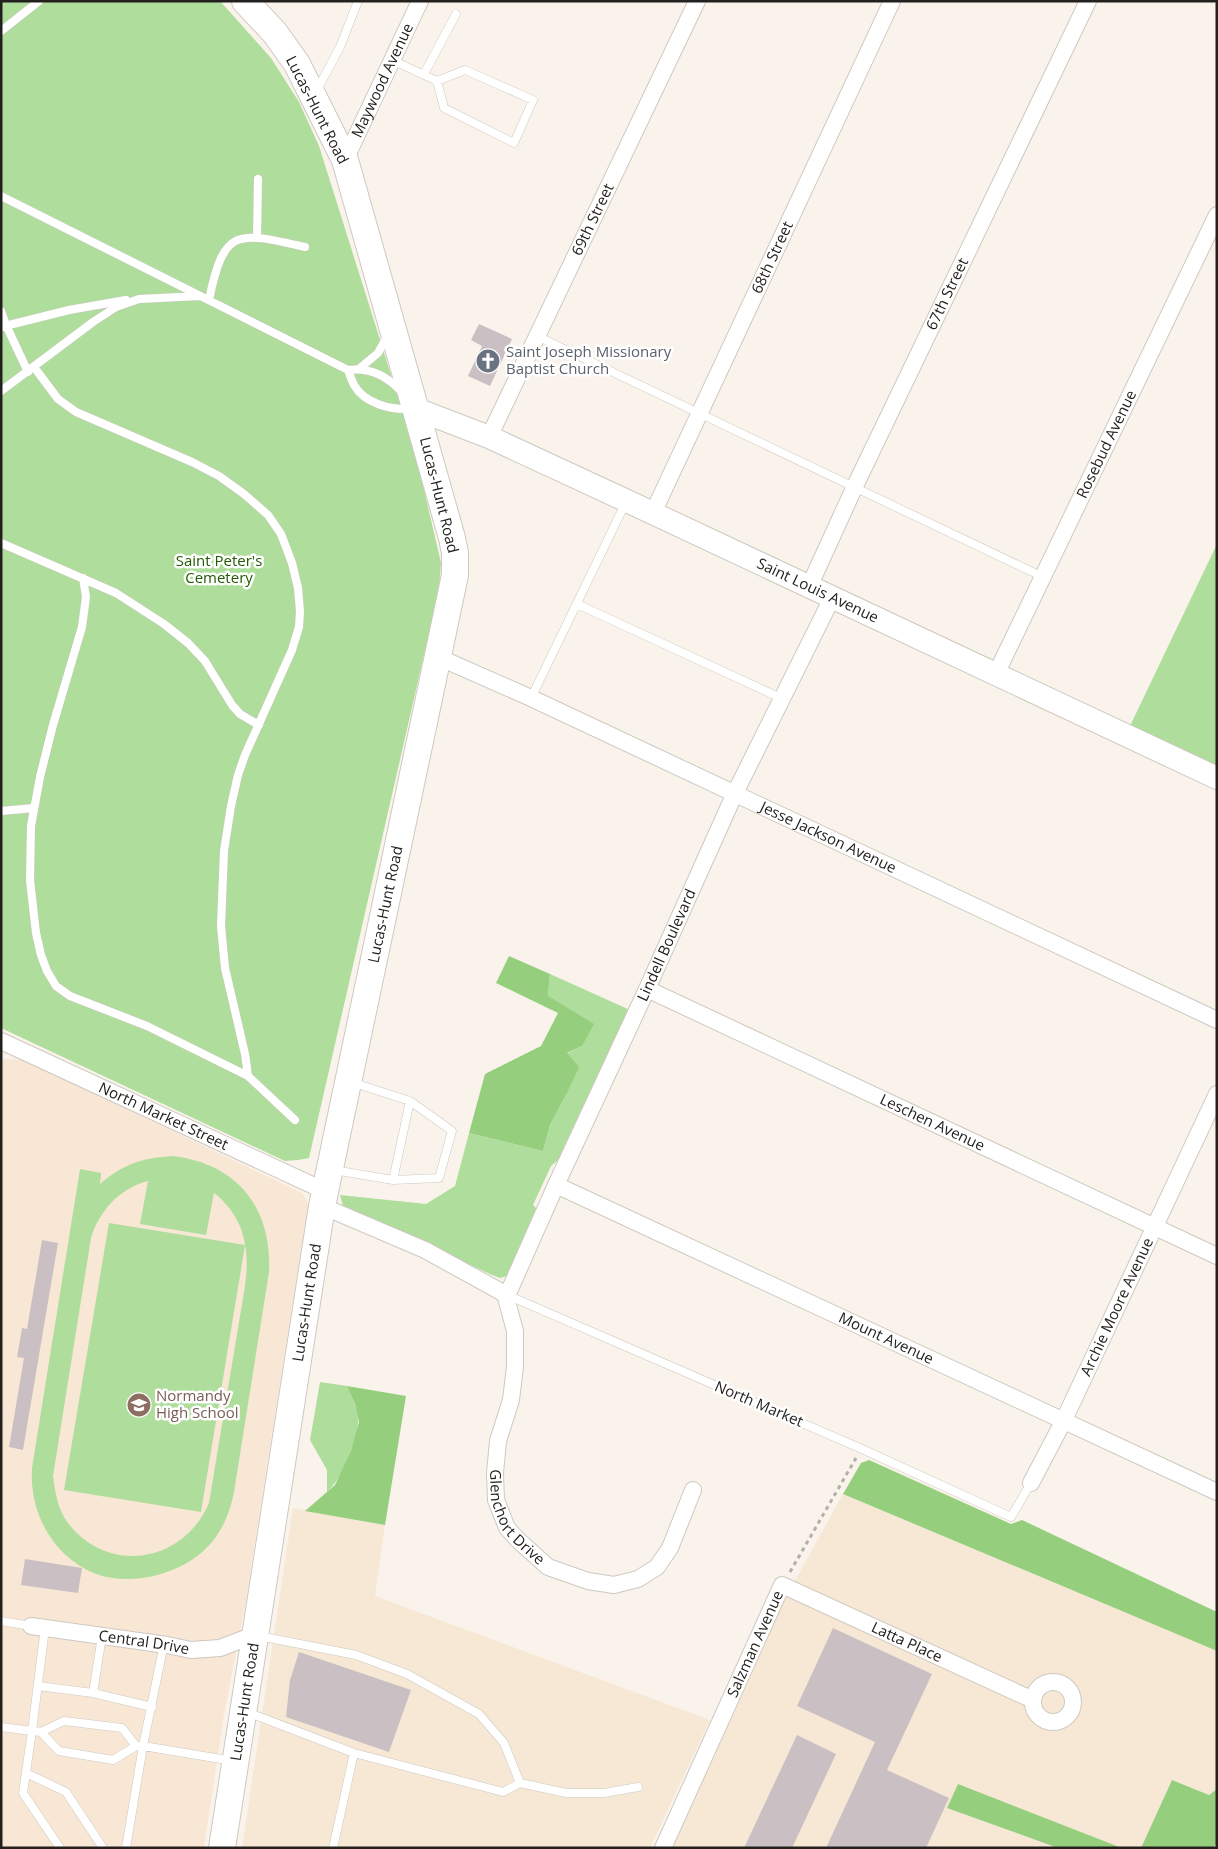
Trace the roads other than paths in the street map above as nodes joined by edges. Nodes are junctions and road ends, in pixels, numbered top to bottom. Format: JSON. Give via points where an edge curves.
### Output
{"nodes":[{"id":1,"x":39,"y":1,"type":"edge"},
{"id":2,"x":245,"y":1,"type":"edge"},
{"id":3,"x":358,"y":1,"type":"edge"},
{"id":4,"x":420,"y":1,"type":"edge"},
{"id":5,"x":697,"y":1,"type":"edge"},
{"id":6,"x":892,"y":1,"type":"edge"},
{"id":7,"x":1088,"y":1,"type":"edge"},
{"id":8,"x":456,"y":14,"type":"dead end"},
{"id":9,"x":1,"y":31,"type":"edge"},
{"id":10,"x":392,"y":60,"type":"junction"},
{"id":11,"x":424,"y":74,"type":"junction"},
{"id":12,"x":437,"y":81,"type":"junction"},
{"id":13,"x":313,"y":97,"type":"junction"},
{"id":14,"x":345,"y":160,"type":"junction"},
{"id":15,"x":258,"y":179,"type":"dead end"},
{"id":16,"x":1,"y":196,"type":"edge"},
{"id":17,"x":1217,"y":215,"type":"edge"},
{"id":18,"x":257,"y":238,"type":"junction"},
{"id":19,"x":305,"y":247,"type":"dead end"},
{"id":20,"x":206,"y":298,"type":"junction"},
{"id":21,"x":139,"y":299,"type":"junction"},
{"id":22,"x":1,"y":311,"type":"edge"},
{"id":23,"x":391,"y":323,"type":"junction"},
{"id":24,"x":4,"y":326,"type":"edge"},
{"id":25,"x":537,"y":336,"type":"junction"},
{"id":26,"x":360,"y":368,"type":"junction"},
{"id":27,"x":31,"y":370,"type":"junction"},
{"id":28,"x":348,"y":370,"type":"junction"},
{"id":29,"x":1,"y":391,"type":"edge"},
{"id":30,"x":416,"y":409,"type":"junction"},
{"id":31,"x":699,"y":414,"type":"junction"},
{"id":32,"x":489,"y":437,"type":"junction"},
{"id":33,"x":854,"y":486,"type":"junction"},
{"id":34,"x":627,"y":501,"type":"junction"},
{"id":35,"x":653,"y":513,"type":"junction"},
{"id":36,"x":1,"y":543,"type":"edge"},
{"id":37,"x":1043,"y":577,"type":"junction"},
{"id":38,"x":83,"y":578,"type":"junction"},
{"id":39,"x":809,"y":588,"type":"junction"},
{"id":40,"x":832,"y":598,"type":"junction"},
{"id":41,"x":577,"y":604,"type":"junction"},
{"id":42,"x":438,"y":657,"type":"junction"},
{"id":43,"x":996,"y":674,"type":"junction"},
{"id":44,"x":531,"y":698,"type":"junction"},
{"id":45,"x":783,"y":699,"type":"junction"},
{"id":46,"x":259,"y":725,"type":"junction"},
{"id":47,"x":1217,"y":778,"type":"edge"},
{"id":48,"x":735,"y":793,"type":"junction"},
{"id":49,"x":34,"y":808,"type":"junction"},
{"id":50,"x":1,"y":811,"type":"edge"},
{"id":51,"x":647,"y":989,"type":"junction"},
{"id":52,"x":1217,"y":1020,"type":"edge"},
{"id":53,"x":1,"y":1041,"type":"edge"},
{"id":54,"x":248,"y":1076,"type":"junction"},
{"id":55,"x":349,"y":1081,"type":"junction"},
{"id":56,"x":1217,"y":1094,"type":"edge"},
{"id":57,"x":410,"y":1101,"type":"junction"},
{"id":58,"x":295,"y":1120,"type":"dead end"},
{"id":59,"x":393,"y":1180,"type":"junction"},
{"id":60,"x":556,"y":1185,"type":"junction"},
{"id":61,"x":326,"y":1189,"type":"junction"},
{"id":62,"x":1155,"y":1226,"type":"junction"},
{"id":63,"x":1217,"y":1256,"type":"edge"},
{"id":64,"x":505,"y":1294,"type":"junction"},
{"id":65,"x":1063,"y":1422,"type":"junction"},
{"id":66,"x":1031,"y":1483,"type":"joint"},
{"id":67,"x":693,"y":1490,"type":"dead end"},
{"id":68,"x":1217,"y":1492,"type":"edge"},
{"id":69,"x":1011,"y":1517,"type":"joint"},
{"id":70,"x":782,"y":1585,"type":"joint"},
{"id":71,"x":1,"y":1621,"type":"edge"},
{"id":72,"x":38,"y":1627,"type":"junction"},
{"id":73,"x":254,"y":1635,"type":"junction"},
{"id":74,"x":102,"y":1636,"type":"junction"},
{"id":75,"x":164,"y":1644,"type":"junction"},
{"id":76,"x":38,"y":1686,"type":"junction"},
{"id":77,"x":93,"y":1693,"type":"junction"},
{"id":78,"x":1033,"y":1700,"type":"dead end"},
{"id":79,"x":152,"y":1707,"type":"junction"},
{"id":80,"x":242,"y":1710,"type":"junction"},
{"id":81,"x":1,"y":1727,"type":"edge"},
{"id":82,"x":32,"y":1731,"type":"junction"},
{"id":83,"x":41,"y":1732,"type":"junction"},
{"id":84,"x":139,"y":1746,"type":"junction"},
{"id":85,"x":354,"y":1753,"type":"junction"},
{"id":86,"x":234,"y":1761,"type":"junction"},
{"id":87,"x":26,"y":1773,"type":"junction"},
{"id":88,"x":520,"y":1783,"type":"junction"},
{"id":89,"x":638,"y":1787,"type":"dead end"},
{"id":90,"x":60,"y":1848,"type":"edge"},
{"id":91,"x":103,"y":1848,"type":"edge"},
{"id":92,"x":126,"y":1848,"type":"edge"},
{"id":93,"x":222,"y":1848,"type":"edge"},
{"id":94,"x":333,"y":1848,"type":"edge"},
{"id":95,"x":663,"y":1848,"type":"edge"}],
"edges":[{"from":1,"to":9,"type":"lane"},
{"from":2,"to":13,"type":"main road","name":"Lucas-Hunt Road","via":[[275,33],[297,64]]},
{"from":3,"to":13,"type":"lane","via":[[340,47]]},
{"from":4,"to":10,"type":"street","name":"Maywood Avenue"},
{"from":5,"to":25,"type":"street","name":"69th Street"},
{"from":6,"to":31,"type":"street","name":"68th Street"},
{"from":7,"to":33,"type":"street","name":"67th Street"},
{"from":8,"to":11,"type":"lane"},
{"from":10,"to":11,"type":"lane"},
{"from":10,"to":14,"type":"street","name":"Maywood Avenue"},
{"from":11,"to":12,"type":"lane"},
{"from":12,"to":12,"type":"lane","via":[[444,108],[514,143],[533,100],[465,70]]},
{"from":13,"to":14,"type":"main road","name":"Lucas-Hunt Road"},
{"from":14,"to":23,"type":"main road","name":"Lucas-Hunt Road"},
{"from":15,"to":18,"type":"lane"},
{"from":16,"to":20,"type":"lane"},
{"from":17,"to":37,"type":"street","name":"Rosebud Avenue"},
{"from":18,"to":19,"type":"lane"},
{"from":18,"to":20,"type":"lane","via":[[241,238],[229,244],[218,263]]},
{"from":20,"to":21,"type":"lane"},
{"from":20,"to":28,"type":"lane"},
{"from":21,"to":24,"type":"lane","via":[[108,302]]},
{"from":21,"to":27,"type":"lane","via":[[116,307],[93,322]]},
{"from":22,"to":24,"type":"lane"},
{"from":23,"to":26,"type":"lane","via":[[387,340],[378,353]]},
{"from":23,"to":30,"type":"main road","name":"Lucas-Hunt Road"},
{"from":24,"to":27,"type":"lane"},
{"from":25,"to":31,"type":"lane"},
{"from":25,"to":32,"type":"street","name":"69th Street"},
{"from":26,"to":28,"type":"lane"},
{"from":26,"to":30,"type":"lane","via":[[384,377],[399,388]]},
{"from":27,"to":29,"type":"lane"},
{"from":27,"to":46,"type":"lane","via":[[58,399],[76,412],[219,476],[268,515],[281,534],[298,588],[299,627]]},
{"from":28,"to":30,"type":"lane","via":[[362,395],[396,410]]},
{"from":30,"to":32,"type":"street","name":"Saint Louis Avenue"},
{"from":30,"to":42,"type":"main road","name":"Lucas-Hunt Road","via":[[455,553],[452,594]]},
{"from":31,"to":33,"type":"lane"},
{"from":31,"to":35,"type":"street","name":"68th Street"},
{"from":32,"to":34,"type":"street","name":"Saint Louis Avenue"},
{"from":33,"to":37,"type":"lane"},
{"from":33,"to":39,"type":"street","name":"67th Street"},
{"from":34,"to":35,"type":"street","name":"Saint Louis Avenue"},
{"from":34,"to":41,"type":"lane"},
{"from":35,"to":39,"type":"street","name":"Saint Louis Avenue"},
{"from":36,"to":38,"type":"lane"},
{"from":37,"to":43,"type":"street","name":"Rosebud Avenue"},
{"from":38,"to":46,"type":"lane","via":[[116,593],[188,643],[205,661],[232,705]]},
{"from":38,"to":49,"type":"lane","via":[[86,597],[82,627],[53,725]]},
{"from":39,"to":40,"type":"street","name":"Saint Louis Avenue"},
{"from":40,"to":43,"type":"street","name":"Saint Louis Avenue"},
{"from":40,"to":45,"type":"street","name":"Lindell Boulevard"},
{"from":41,"to":44,"type":"lane"},
{"from":41,"to":45,"type":"lane"},
{"from":42,"to":44,"type":"street","name":"Jesse Jackson Avenue"},
{"from":42,"to":55,"type":"main road","name":"Lucas-Hunt Road"},
{"from":43,"to":47,"type":"street","name":"Saint Louis Avenue"},
{"from":44,"to":48,"type":"street","name":"Jesse Jackson Avenue"},
{"from":45,"to":48,"type":"street","name":"Lindell Boulevard"},
{"from":46,"to":54,"type":"lane","via":[[234,790],[222,884],[225,968]]},
{"from":48,"to":51,"type":"street","name":"Lindell Boulevard"},
{"from":48,"to":52,"type":"street","name":"Jesse Jackson Avenue"},
{"from":49,"to":50,"type":"lane"},
{"from":49,"to":54,"type":"lane","via":[[30,880],[36,933],[47,971],[56,986],[70,996],[148,1026]]},
{"from":51,"to":60,"type":"street","name":"Lindell Boulevard"},
{"from":51,"to":62,"type":"street","name":"Leschen Avenue"},
{"from":53,"to":61,"type":"street","name":"North Market Street"},
{"from":54,"to":58,"type":"lane"},
{"from":55,"to":57,"type":"lane"},
{"from":55,"to":61,"type":"main road","name":"Lucas-Hunt Road"},
{"from":56,"to":62,"type":"street","name":"Archie Moore Avenue"},
{"from":57,"to":59,"type":"lane"},
{"from":57,"to":59,"type":"lane","via":[[452,1131],[439,1178]]},
{"from":59,"to":61,"type":"lane"},
{"from":60,"to":64,"type":"street","name":"Lindell Boulevard"},
{"from":60,"to":65,"type":"street","name":"Mount Avenue"},
{"from":61,"to":64,"type":"street","name":"North Market Street","via":[[425,1250]]},
{"from":61,"to":73,"type":"main road","name":"Lucas-Hunt Road"},
{"from":62,"to":63,"type":"street","name":"Leschen Avenue"},
{"from":62,"to":65,"type":"street","name":"Archie Moore Avenue"},
{"from":64,"to":67,"type":"street","name":"Glenchort Drive","via":[[515,1331],[515,1367],[511,1400],[498,1441],[495,1473],[496,1500],[506,1528],[548,1568],[588,1581],[614,1585],[638,1579],[657,1567],[670,1548]]},
{"from":64,"to":69,"type":"lane","name":"North Market","via":[[862,1448]]},
{"from":65,"to":66,"type":"street","name":"Archie Moore Avenue"},
{"from":65,"to":68,"type":"street","name":"Mount Avenue"},
{"from":66,"to":69,"type":"lane","name":"Archie Moore Avenue"},
{"from":70,"to":78,"type":"street","name":"Latta Place"},
{"from":70,"to":95,"type":"street","name":"Salzman Avenue"},
{"from":71,"to":72,"type":"lane"},
{"from":72,"to":74,"type":"street","name":"Central Drive"},
{"from":72,"to":76,"type":"lane"},
{"from":73,"to":75,"type":"street","name":"Central Drive","via":[[220,1648],[191,1650]]},
{"from":73,"to":80,"type":"main road","name":"Lucas-Hunt Road"},
{"from":73,"to":88,"type":"lane","via":[[356,1655],[407,1674],[479,1714],[504,1743]]},
{"from":74,"to":75,"type":"street","name":"Central Drive"},
{"from":74,"to":77,"type":"lane"},
{"from":75,"to":79,"type":"lane"},
{"from":76,"to":77,"type":"lane"},
{"from":76,"to":82,"type":"lane"},
{"from":77,"to":79,"type":"lane"},
{"from":79,"to":84,"type":"lane"},
{"from":80,"to":85,"type":"lane"},
{"from":80,"to":86,"type":"main road","name":"Lucas-Hunt Road"},
{"from":81,"to":82,"type":"lane"},
{"from":82,"to":83,"type":"lane"},
{"from":82,"to":87,"type":"lane"},
{"from":83,"to":84,"type":"lane","via":[[64,1721],[122,1728]]},
{"from":83,"to":84,"type":"lane","via":[[59,1751],[113,1760]]},
{"from":84,"to":86,"type":"lane"},
{"from":84,"to":92,"type":"lane"},
{"from":85,"to":88,"type":"lane","via":[[503,1792]]},
{"from":85,"to":94,"type":"lane"},
{"from":86,"to":93,"type":"main road","name":"Lucas-Hunt Road"},
{"from":87,"to":90,"type":"lane","via":[[23,1793]]},
{"from":87,"to":91,"type":"lane","via":[[66,1792]]},
{"from":88,"to":89,"type":"lane","via":[[566,1793],[604,1793]]}]}
